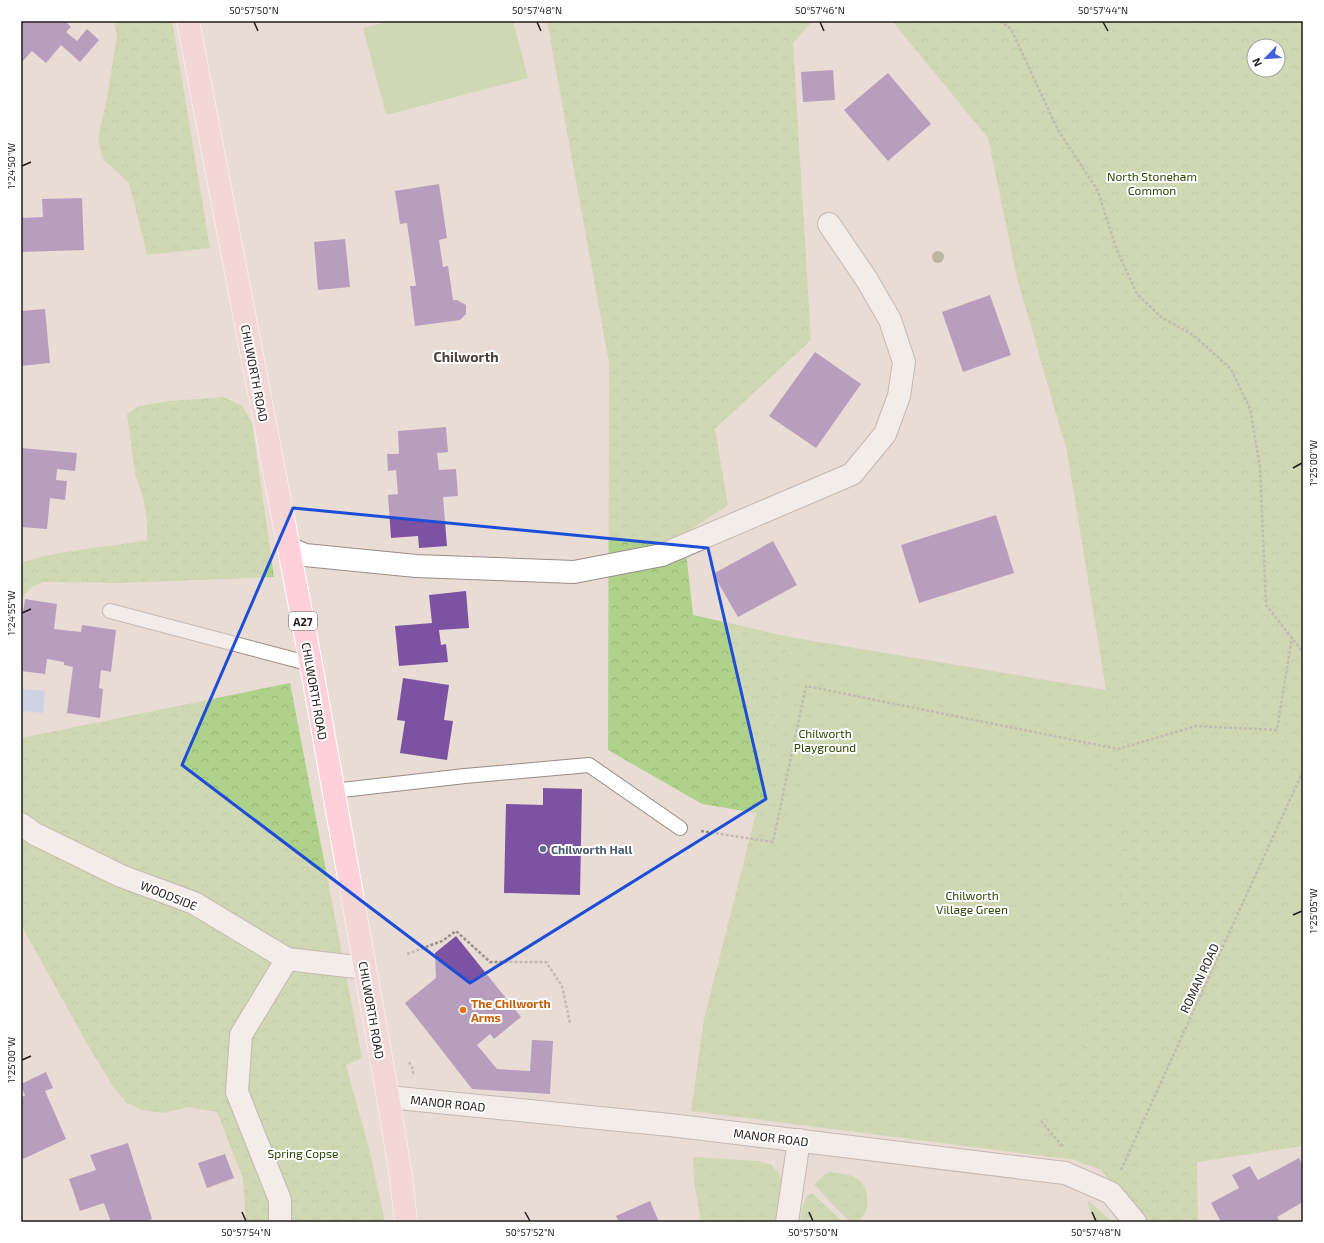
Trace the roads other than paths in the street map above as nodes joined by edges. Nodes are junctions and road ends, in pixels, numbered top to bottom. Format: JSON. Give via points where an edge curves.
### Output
{"nodes":[{"id":1,"x":188,"y":21,"type":"edge"},
{"id":2,"x":829,"y":224,"type":"dead end"},
{"id":3,"x":289,"y":548,"type":"junction"},
{"id":4,"x":110,"y":611,"type":"dead end"},
{"id":5,"x":311,"y":664,"type":"junction"},
{"id":6,"x":333,"y":791,"type":"junction"},
{"id":7,"x":21,"y":824,"type":"edge"},
{"id":8,"x":680,"y":828,"type":"road end"},
{"id":9,"x":287,"y":959,"type":"junction"},
{"id":10,"x":365,"y":968,"type":"junction"},
{"id":11,"x":388,"y":1097,"type":"junction"},
{"id":12,"x":799,"y":1140,"type":"junction"},
{"id":13,"x":280,"y":1222,"type":"edge"},
{"id":14,"x":406,"y":1222,"type":"edge"},
{"id":15,"x":787,"y":1222,"type":"edge"},
{"id":16,"x":1135,"y":1222,"type":"edge"}],
"edges":[{"from":1,"to":3,"type":"main road","name":"CHILWORTH ROAD","number":"A27"},
{"from":2,"to":3,"type":"street","via":[[867,280],[890,320],[904,362],[899,396],[885,434],[852,474],[662,555],[574,572],[416,566],[305,555]]},
{"from":3,"to":5,"type":"main road","name":"CHILWORTH ROAD","number":"A27"},
{"from":4,"to":5,"type":"lane"},
{"from":5,"to":6,"type":"main road","name":"CHILWORTH ROAD","number":"A27"},
{"from":6,"to":8,"type":"lane","via":[[589,765]]},
{"from":6,"to":10,"type":"main road","name":"CHILWORTH ROAD","number":"A27"},
{"from":7,"to":9,"type":"street","name":"WOODSIDE","via":[[34,834],[121,876],[194,903]]},
{"from":9,"to":10,"type":"street","name":"WOODSIDE"},
{"from":9,"to":13,"type":"street","via":[[241,1035],[237,1092],[280,1200]]},
{"from":10,"to":11,"type":"main road","name":"CHILWORTH ROAD","number":"A27"},
{"from":11,"to":12,"type":"street","name":"MANOR ROAD"},
{"from":11,"to":14,"type":"main road","name":"CHILWORTH ROAD","number":"A27"},
{"from":12,"to":15,"type":"street"},
{"from":12,"to":16,"type":"street","name":"MANOR ROAD","via":[[1064,1173],[1111,1193]]}]}
